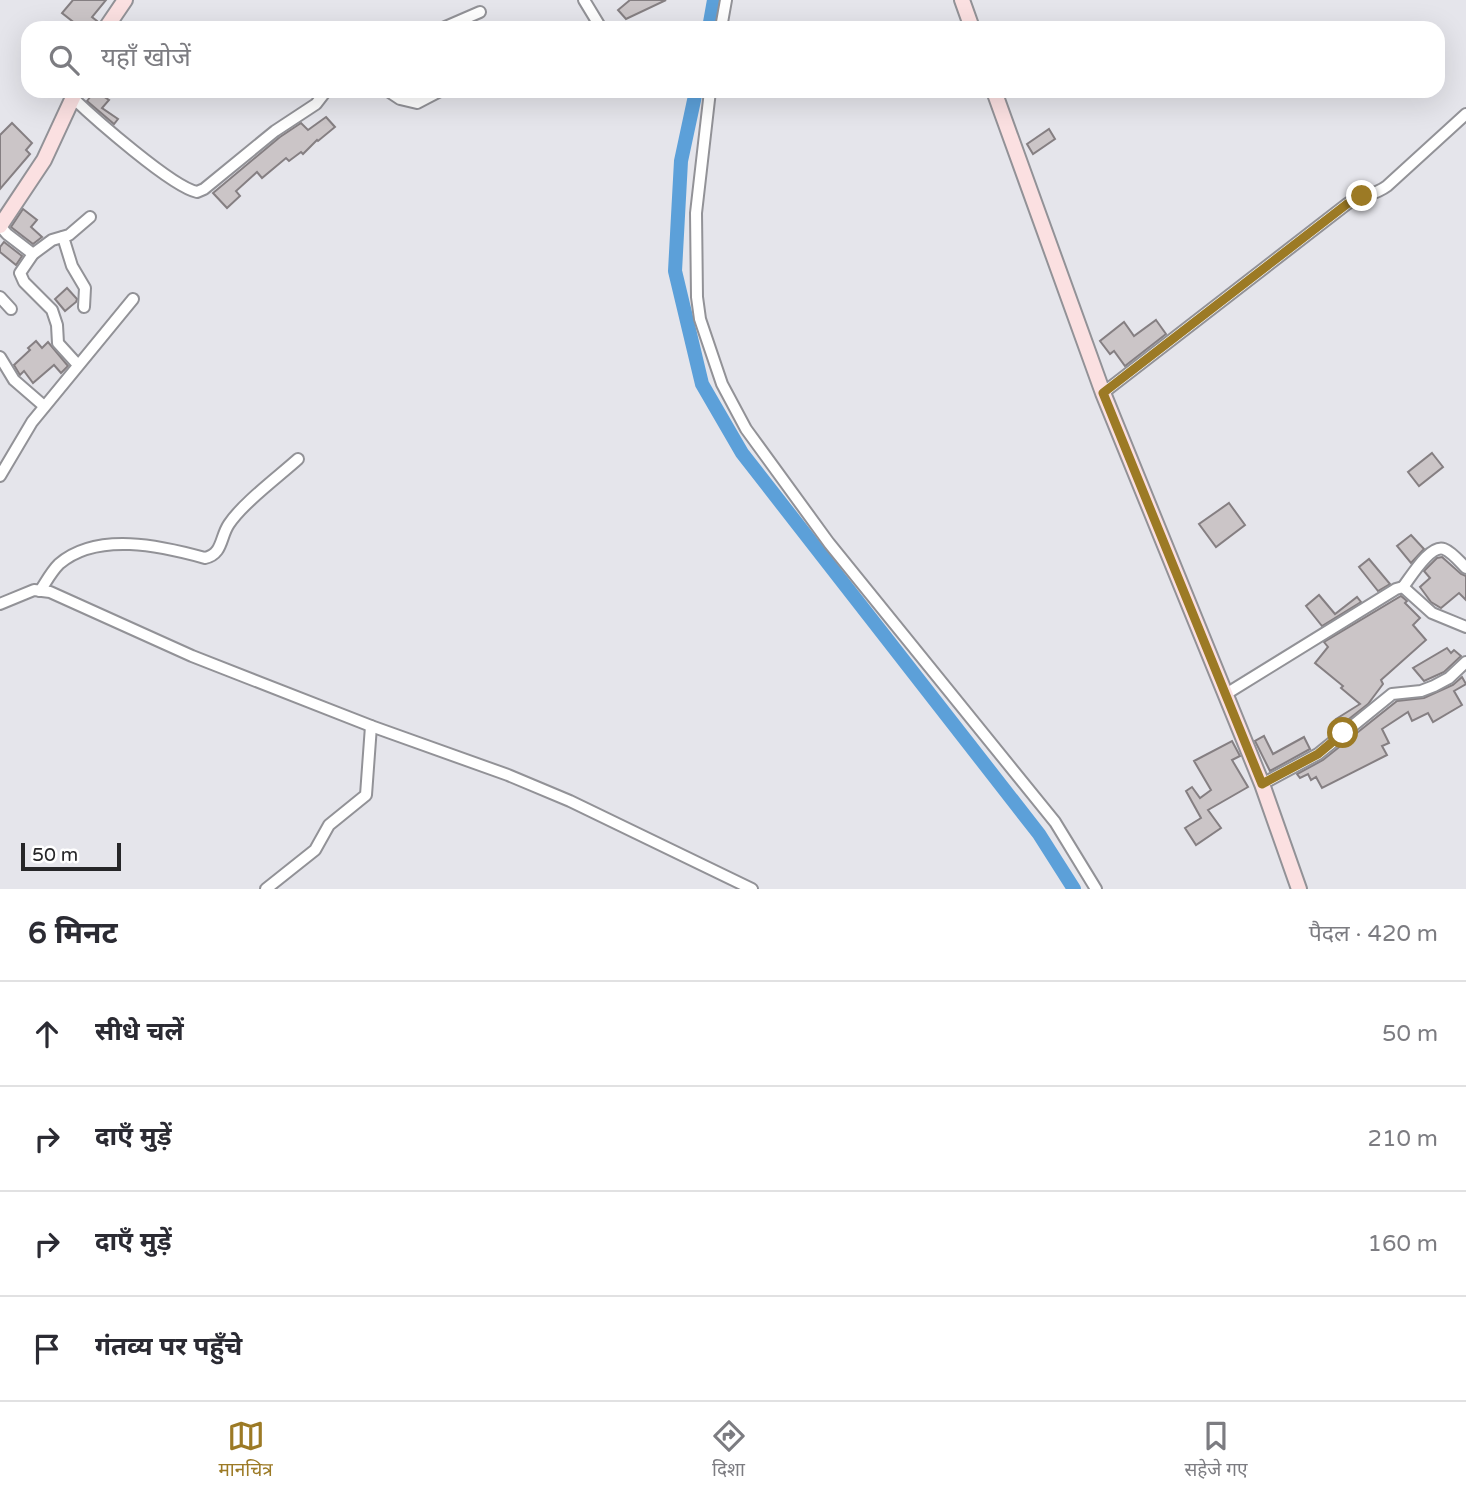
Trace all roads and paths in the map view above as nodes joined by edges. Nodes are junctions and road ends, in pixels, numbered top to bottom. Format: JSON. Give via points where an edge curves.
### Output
{"nodes":[{"id":1,"x":125,"y":0,"type":"edge"},
{"id":2,"x":584,"y":0,"type":"edge"},
{"id":3,"x":726,"y":0,"type":"edge"},
{"id":4,"x":962,"y":0,"type":"edge"},
{"id":5,"x":480,"y":12,"type":"dead end"},
{"id":6,"x":111,"y":21,"type":"edge"},
{"id":7,"x":459,"y":21,"type":"edge"},
{"id":8,"x":597,"y":21,"type":"edge"},
{"id":9,"x":722,"y":21,"type":"edge"},
{"id":10,"x":970,"y":21,"type":"edge"},
{"id":11,"x":73,"y":98,"type":"edge"},
{"id":12,"x":78,"y":98,"type":"edge"},
{"id":13,"x":321,"y":98,"type":"edge"},
{"id":14,"x":398,"y":98,"type":"edge"},
{"id":15,"x":427,"y":98,"type":"edge"},
{"id":16,"x":709,"y":98,"type":"edge"},
{"id":17,"x":997,"y":98,"type":"edge"},
{"id":18,"x":1466,"y":114,"type":"edge"},
{"id":19,"x":90,"y":217,"type":"dead end"},
{"id":20,"x":0,"y":226,"type":"edge"},
{"id":21,"x":63,"y":237,"type":"junction"},
{"id":22,"x":33,"y":254,"type":"junction"},
{"id":23,"x":0,"y":297,"type":"edge"},
{"id":24,"x":133,"y":299,"type":"dead end"},
{"id":25,"x":84,"y":307,"type":"dead end"},
{"id":26,"x":11,"y":309,"type":"dead end"},
{"id":27,"x":0,"y":357,"type":"edge"},
{"id":28,"x":78,"y":365,"type":"junction"},
{"id":29,"x":1103,"y":393,"type":"junction"},
{"id":30,"x":44,"y":406,"type":"junction"},
{"id":31,"x":298,"y":459,"type":"dead end"},
{"id":32,"x":0,"y":476,"type":"edge"},
{"id":33,"x":1466,"y":568,"type":"edge"},
{"id":34,"x":1403,"y":587,"type":"junction"},
{"id":35,"x":40,"y":591,"type":"junction"},
{"id":36,"x":0,"y":604,"type":"edge"},
{"id":37,"x":1466,"y":627,"type":"edge"},
{"id":38,"x":1466,"y":662,"type":"edge"},
{"id":39,"x":1226,"y":694,"type":"junction"},
{"id":40,"x":371,"y":726,"type":"junction"},
{"id":41,"x":1262,"y":784,"type":"junction"},
{"id":42,"x":266,"y":889,"type":"edge"},
{"id":43,"x":752,"y":889,"type":"edge"},
{"id":44,"x":1096,"y":889,"type":"edge"},
{"id":45,"x":1299,"y":889,"type":"edge"}],
"edges":[{"from":1,"to":6,"type":"street"},
{"from":2,"to":8,"type":"street"},
{"from":3,"to":9,"type":"street"},
{"from":4,"to":10,"type":"street"},
{"from":5,"to":7,"type":"street"},
{"from":11,"to":20,"type":"street","via":[[44,160]]},
{"from":12,"to":13,"type":"street","via":[[101,125],[197,192]]},
{"from":14,"to":15,"type":"street","via":[[417,103]]},
{"from":16,"to":44,"type":"street","via":[[696,213],[697,297],[722,384],[746,429],[829,543],[1055,822]]},
{"from":17,"to":29,"type":"street"},
{"from":18,"to":29,"type":"street","via":[[1378,193],[1347,204]]},
{"from":19,"to":21,"type":"street"},
{"from":20,"to":22,"type":"street"},
{"from":21,"to":22,"type":"street"},
{"from":21,"to":25,"type":"street","via":[[85,288]]},
{"from":22,"to":28,"type":"street","via":[[21,278],[52,310],[58,343]]},
{"from":23,"to":26,"type":"street"},
{"from":24,"to":28,"type":"street"},
{"from":27,"to":30,"type":"street","via":[[14,380]]},
{"from":28,"to":30,"type":"street"},
{"from":29,"to":39,"type":"street"},
{"from":30,"to":32,"type":"street"},
{"from":31,"to":35,"type":"street","via":[[235,516],[213,556],[138,544],[96,547],[59,564]]},
{"from":33,"to":34,"type":"street","via":[[1443,549],[1436,549]]},
{"from":34,"to":37,"type":"street","via":[[1432,613]]},
{"from":34,"to":39,"type":"street"},
{"from":35,"to":36,"type":"street"},
{"from":35,"to":40,"type":"street"},
{"from":38,"to":41,"type":"street","via":[[1434,686],[1392,694],[1318,754]]},
{"from":39,"to":41,"type":"street"},
{"from":40,"to":42,"type":"street","via":[[366,796],[329,825],[314,850]]},
{"from":40,"to":43,"type":"street","via":[[545,790]]},
{"from":41,"to":45,"type":"street"}]}
